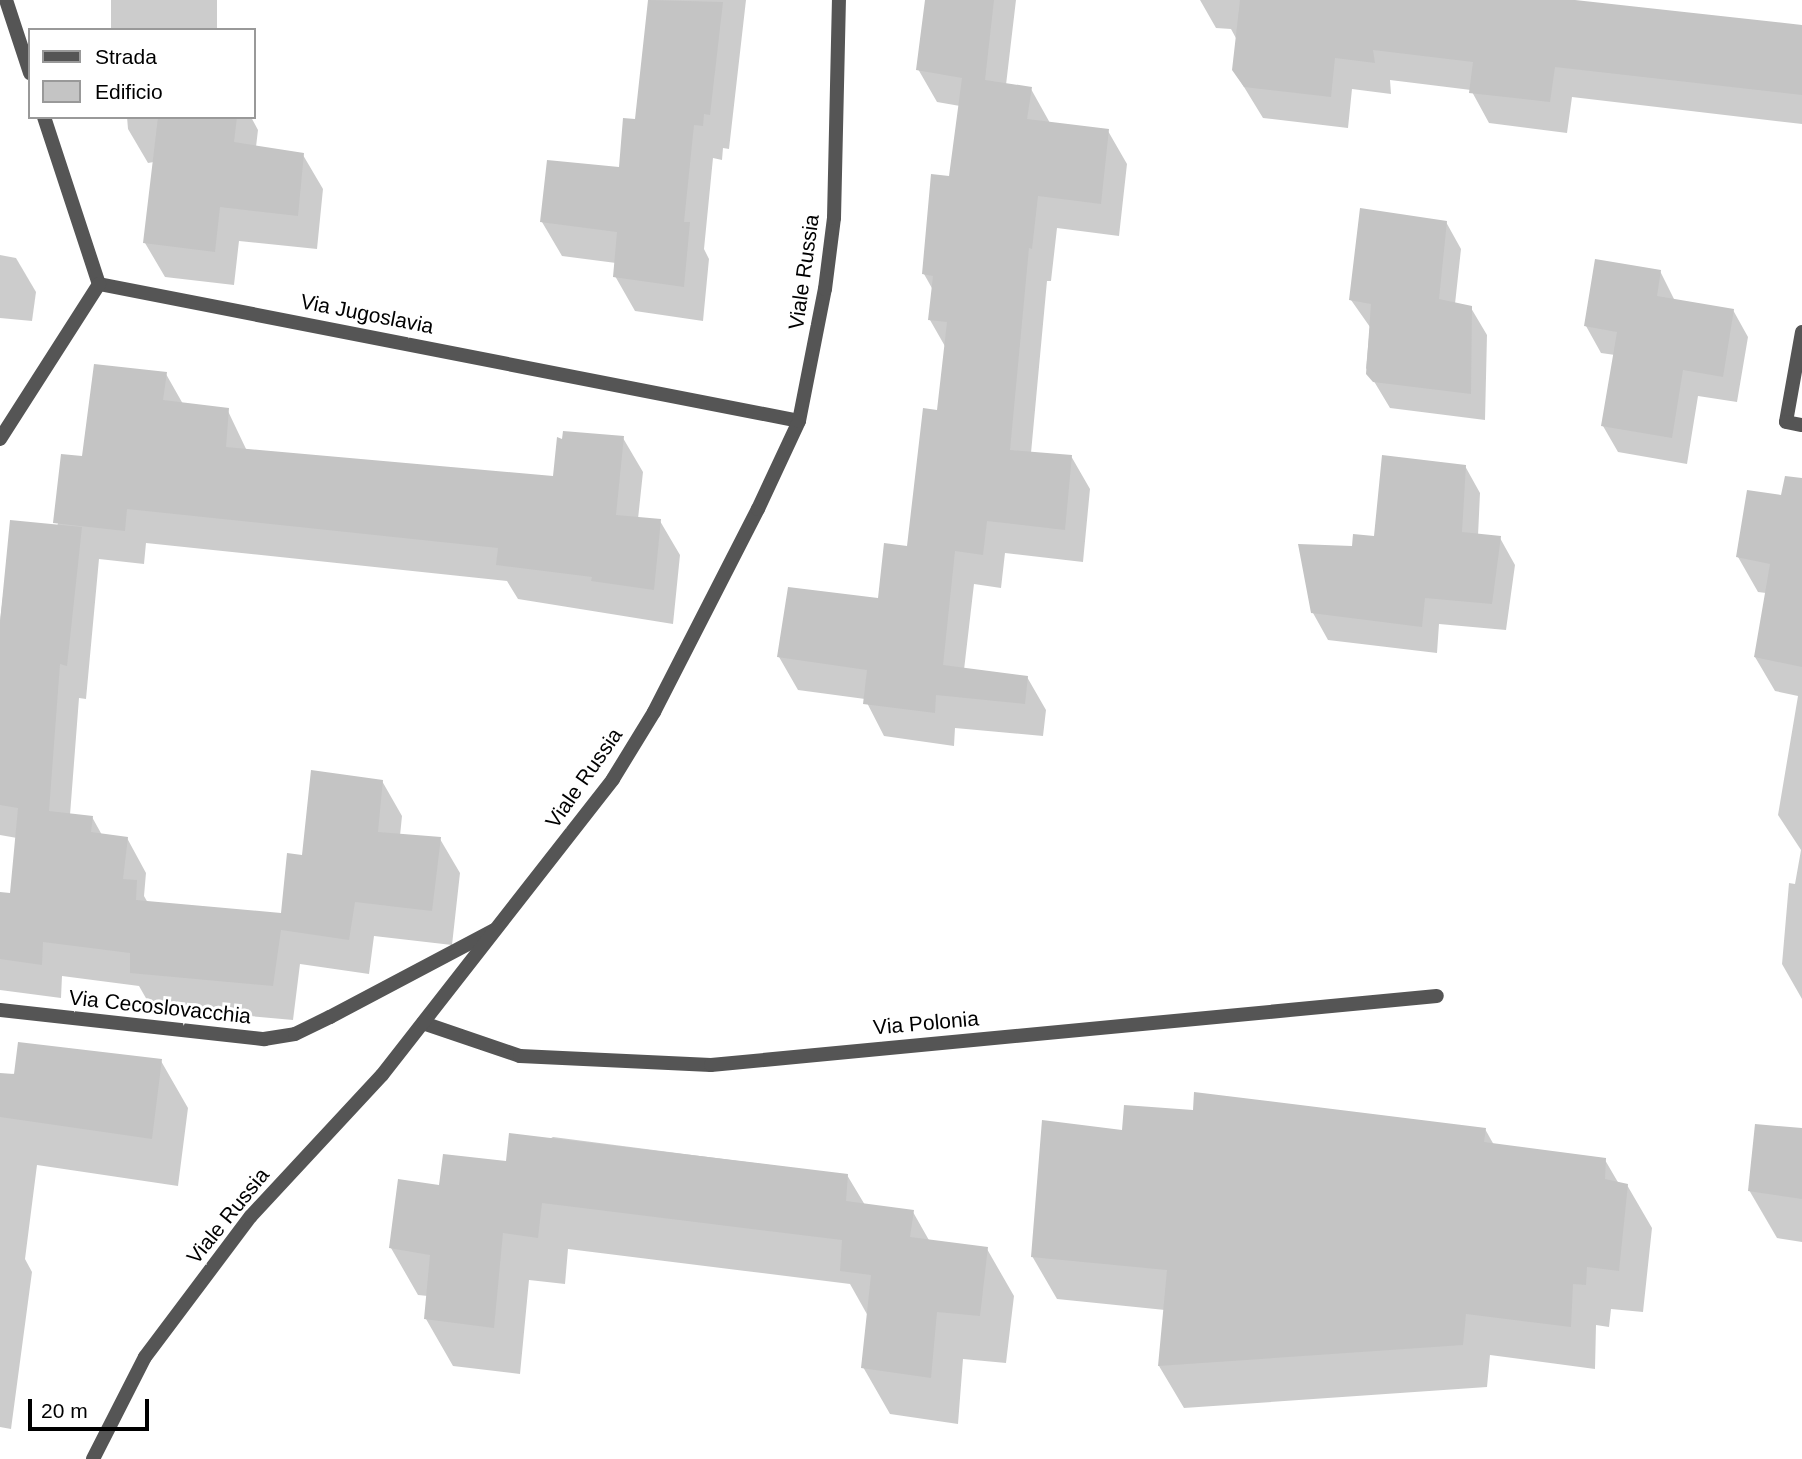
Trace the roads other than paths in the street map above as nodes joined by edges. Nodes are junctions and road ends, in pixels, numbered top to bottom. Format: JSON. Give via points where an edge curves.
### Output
{"nodes":[{"id":1,"x":6,"y":0,"type":"edge"},
{"id":2,"x":839,"y":0,"type":"edge"},
{"id":3,"x":28,"y":67,"type":"edge"},
{"id":4,"x":45,"y":119,"type":"edge"},
{"id":5,"x":99,"y":284,"type":"junction"},
{"id":6,"x":1802,"y":332,"type":"edge"},
{"id":7,"x":799,"y":421,"type":"junction"},
{"id":8,"x":1802,"y":425,"type":"edge"},
{"id":9,"x":0,"y":439,"type":"edge"},
{"id":10,"x":499,"y":928,"type":"junction"},
{"id":11,"x":1437,"y":996,"type":"dead end"},
{"id":12,"x":0,"y":1010,"type":"edge"},
{"id":13,"x":423,"y":1023,"type":"junction"},
{"id":14,"x":93,"y":1459,"type":"edge"}],
"edges":[{"from":1,"to":3,"type":"street"},
{"from":2,"to":7,"type":"street","name":"Viale Russia","via":[[834,218]]},
{"from":4,"to":5,"type":"street"},
{"from":5,"to":7,"type":"street","name":"Via Jugoslavia"},
{"from":5,"to":9,"type":"street"},
{"from":6,"to":8,"type":"street","via":[[1786,422]]},
{"from":7,"to":10,"type":"street","name":"Viale Russia","via":[[654,712],[613,779]]},
{"from":10,"to":12,"type":"street","name":"Via Cecoslovacchia","via":[[295,1034],[264,1039]]},
{"from":10,"to":13,"type":"street","name":"Viale Russia"},
{"from":11,"to":13,"type":"street","name":"Via Polonia","via":[[711,1065],[520,1056]]},
{"from":13,"to":14,"type":"street","name":"Viale Russia","via":[[382,1075],[251,1216],[210,1270],[145,1357]]}]}
